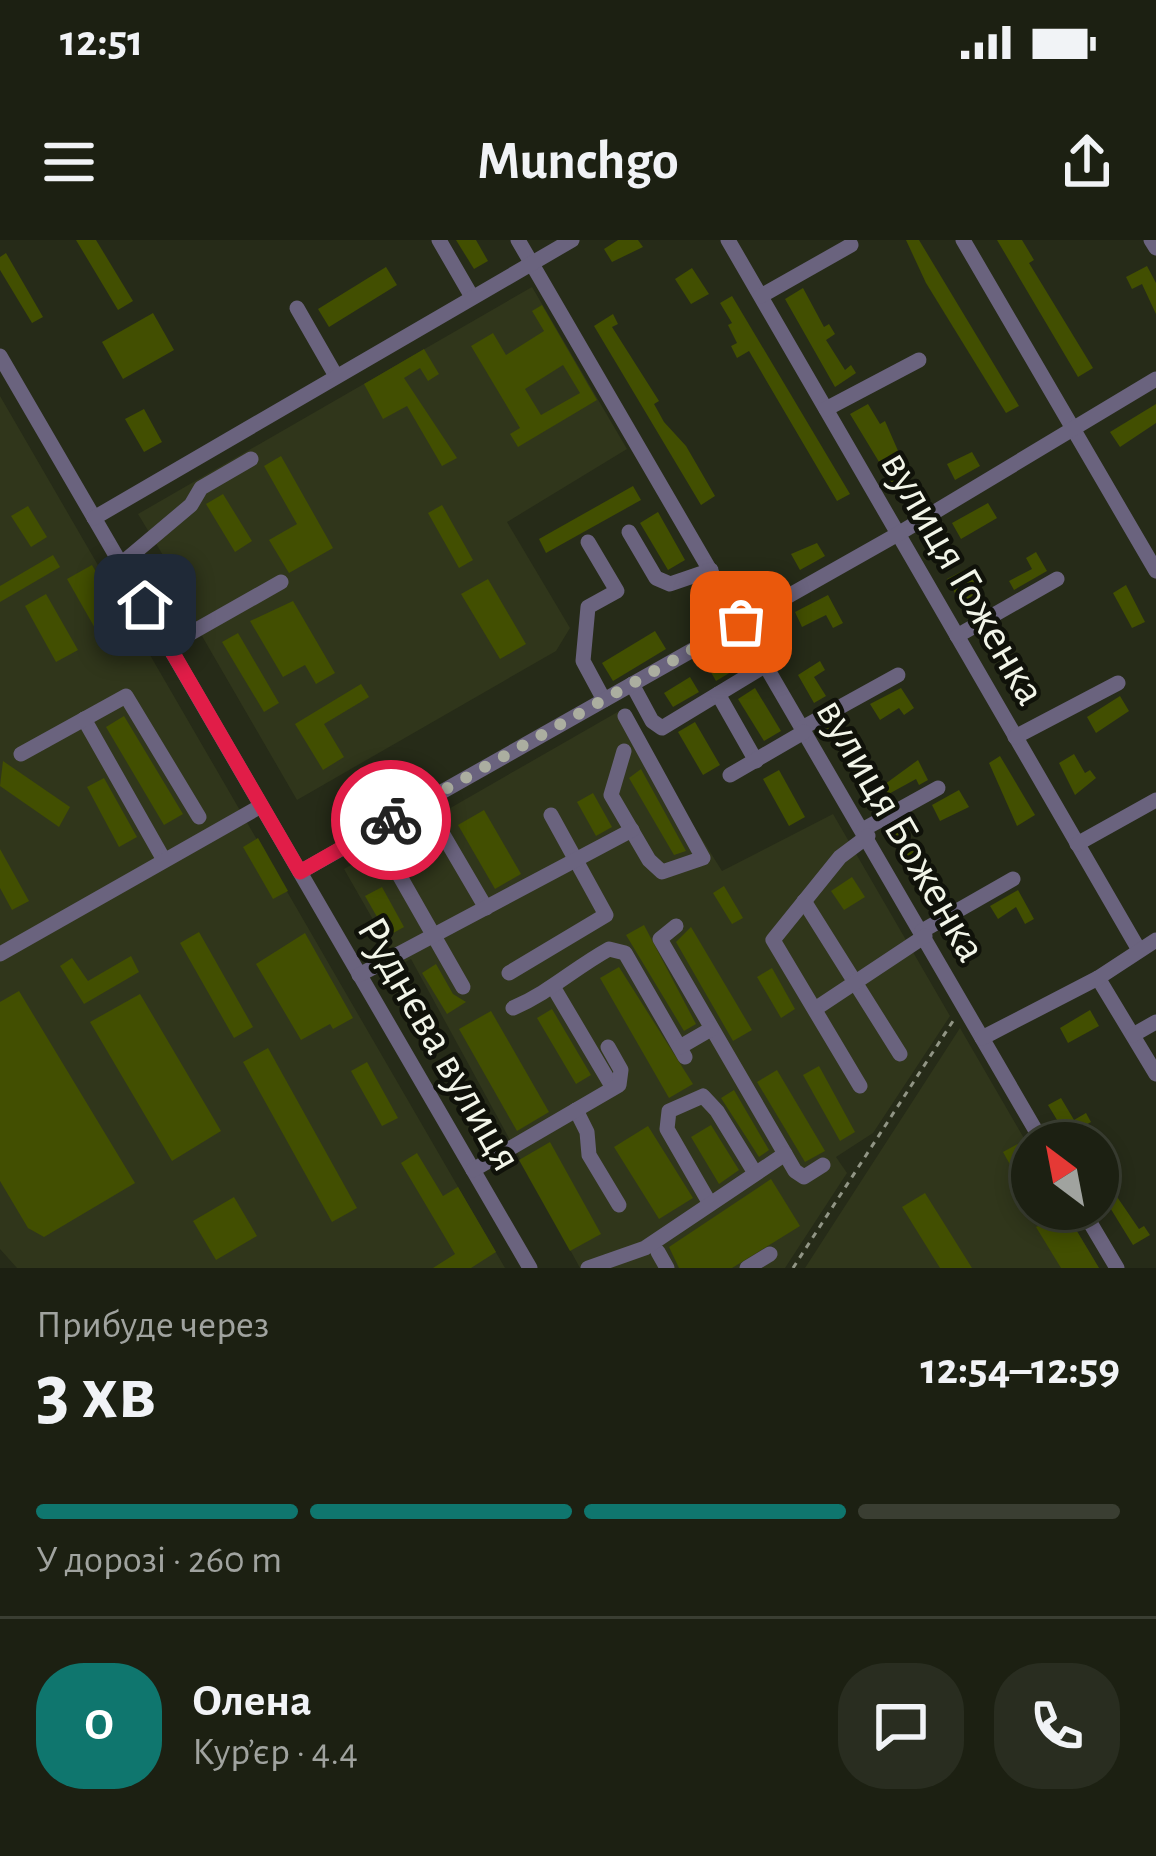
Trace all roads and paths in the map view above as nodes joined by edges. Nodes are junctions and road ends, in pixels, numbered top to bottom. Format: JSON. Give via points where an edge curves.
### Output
{"nodes":[{"id":1,"x":439,"y":240,"type":"edge"},
{"id":2,"x":518,"y":240,"type":"edge"},
{"id":3,"x":572,"y":240,"type":"edge"},
{"id":4,"x":728,"y":240,"type":"edge"},
{"id":5,"x":963,"y":240,"type":"edge"},
{"id":6,"x":1151,"y":240,"type":"edge"},
{"id":7,"x":851,"y":245,"type":"dead end"},
{"id":8,"x":1156,"y":248,"type":"edge"},
{"id":9,"x":531,"y":262,"type":"junction"},
{"id":10,"x":760,"y":296,"type":"junction"},
{"id":11,"x":472,"y":297,"type":"junction"},
{"id":12,"x":297,"y":308,"type":"dead end"},
{"id":13,"x":0,"y":356,"type":"edge"},
{"id":14,"x":919,"y":360,"type":"dead end"},
{"id":15,"x":337,"y":376,"type":"junction"},
{"id":16,"x":1156,"y":380,"type":"edge"},
{"id":17,"x":826,"y":409,"type":"junction"},
{"id":18,"x":1074,"y":427,"type":"junction"},
{"id":19,"x":251,"y":459,"type":"dead end"},
{"id":20,"x":94,"y":518,"type":"junction"},
{"id":21,"x":629,"y":532,"type":"dead end"},
{"id":22,"x":898,"y":534,"type":"junction"},
{"id":23,"x":588,"y":542,"type":"dead end"},
{"id":24,"x":121,"y":564,"type":"junction"},
{"id":25,"x":711,"y":570,"type":"junction"},
{"id":26,"x":1156,"y":571,"type":"edge"},
{"id":27,"x":1057,"y":579,"type":"dead end"},
{"id":28,"x":281,"y":582,"type":"dead end"},
{"id":29,"x":741,"y":622,"type":"junction"},
{"id":30,"x":957,"y":636,"type":"junction"},
{"id":31,"x":168,"y":646,"type":"junction"},
{"id":32,"x":766,"y":665,"type":"junction"},
{"id":33,"x":898,"y":674,"type":"dead end"},
{"id":34,"x":1118,"y":683,"type":"dead end"},
{"id":35,"x":632,"y":684,"type":"junction"},
{"id":36,"x":718,"y":694,"type":"junction"},
{"id":37,"x":604,"y":700,"type":"junction"},
{"id":38,"x":625,"y":716,"type":"dead end"},
{"id":39,"x":84,"y":719,"type":"junction"},
{"id":40,"x":803,"y":730,"type":"junction"},
{"id":41,"x":1016,"y":737,"type":"junction"},
{"id":42,"x":624,"y":751,"type":"dead end"},
{"id":43,"x":21,"y":754,"type":"dead end"},
{"id":44,"x":756,"y":760,"type":"junction"},
{"id":45,"x":730,"y":776,"type":"dead end"},
{"id":46,"x":938,"y":788,"type":"dead end"},
{"id":47,"x":1156,"y":800,"type":"edge"},
{"id":48,"x":261,"y":806,"type":"junction"},
{"id":49,"x":551,"y":815,"type":"dead end"},
{"id":50,"x":199,"y":818,"type":"dead end"},
{"id":51,"x":438,"y":826,"type":"dead end"},
{"id":52,"x":632,"y":830,"type":"junction"},
{"id":53,"x":866,"y":832,"type":"junction"},
{"id":54,"x":1077,"y":844,"type":"junction"},
{"id":55,"x":577,"y":859,"type":"junction"},
{"id":56,"x":164,"y":860,"type":"junction"},
{"id":57,"x":300,"y":872,"type":"junction"},
{"id":58,"x":398,"y":873,"type":"dead end"},
{"id":59,"x":1013,"y":879,"type":"dead end"},
{"id":60,"x":804,"y":901,"type":"junction"},
{"id":61,"x":486,"y":908,"type":"junction"},
{"id":62,"x":676,"y":926,"type":"dead end"},
{"id":63,"x":924,"y":934,"type":"junction"},
{"id":64,"x":434,"y":936,"type":"junction"},
{"id":65,"x":1156,"y":940,"type":"edge"},
{"id":66,"x":1139,"y":950,"type":"junction"},
{"id":67,"x":0,"y":954,"type":"edge"},
{"id":68,"x":509,"y":973,"type":"dead end"},
{"id":69,"x":359,"y":975,"type":"junction"},
{"id":70,"x":1099,"y":978,"type":"junction"},
{"id":71,"x":854,"y":982,"type":"junction"},
{"id":72,"x":463,"y":987,"type":"dead end"},
{"id":73,"x":555,"y":990,"type":"junction"},
{"id":74,"x":513,"y":1008,"type":"dead end"},
{"id":75,"x":814,"y":1010,"type":"junction"},
{"id":76,"x":967,"y":1011,"type":"junction"},
{"id":77,"x":1156,"y":1022,"type":"edge"},
{"id":78,"x":711,"y":1029,"type":"junction"},
{"id":79,"x":1133,"y":1036,"type":"junction"},
{"id":80,"x":982,"y":1038,"type":"junction"},
{"id":81,"x":608,"y":1047,"type":"dead end"},
{"id":82,"x":899,"y":1054,"type":"dead end"},
{"id":83,"x":1156,"y":1074,"type":"edge"},
{"id":84,"x":860,"y":1086,"type":"dead end"},
{"id":85,"x":614,"y":1088,"type":"junction"},
{"id":86,"x":576,"y":1110,"type":"junction"},
{"id":87,"x":1031,"y":1122,"type":"edge"},
{"id":88,"x":785,"y":1154,"type":"junction"},
{"id":89,"x":823,"y":1165,"type":"dead end"},
{"id":90,"x":473,"y":1170,"type":"junction"},
{"id":91,"x":755,"y":1173,"type":"junction"},
{"id":92,"x":709,"y":1202,"type":"junction"},
{"id":93,"x":619,"y":1205,"type":"dead end"},
{"id":94,"x":1094,"y":1230,"type":"edge"},
{"id":95,"x":658,"y":1252,"type":"dead end"},
{"id":96,"x":770,"y":1254,"type":"dead end"},
{"id":97,"x":530,"y":1268,"type":"edge"},
{"id":98,"x":588,"y":1268,"type":"edge"},
{"id":99,"x":667,"y":1268,"type":"edge"},
{"id":100,"x":747,"y":1268,"type":"edge"},
{"id":101,"x":793,"y":1268,"type":"edge"},
{"id":102,"x":1117,"y":1268,"type":"edge"}],
"edges":[{"from":1,"to":11,"type":"street"},
{"from":2,"to":9,"type":"street","name":"вулиця Боженка"},
{"from":3,"to":9,"type":"street"},
{"from":4,"to":10,"type":"street","name":"вулиця Гоженка"},
{"from":5,"to":18,"type":"street"},
{"from":6,"to":8,"type":"street"},
{"from":7,"to":10,"type":"street"},
{"from":9,"to":11,"type":"street"},
{"from":9,"to":25,"type":"street","name":"вулиця Боженка"},
{"from":10,"to":17,"type":"street","name":"вулиця Гоженка"},
{"from":11,"to":15,"type":"street"},
{"from":12,"to":15,"type":"street"},
{"from":13,"to":20,"type":"street","name":"Руднєва вулиця"},
{"from":14,"to":17,"type":"street"},
{"from":15,"to":20,"type":"street"},
{"from":16,"to":18,"type":"street"},
{"from":17,"to":22,"type":"street","name":"вулиця Гоженка"},
{"from":18,"to":22,"type":"street"},
{"from":18,"to":26,"type":"street"},
{"from":19,"to":24,"type":"street","via":[[201,488]]},
{"from":20,"to":24,"type":"street","name":"Руднєва вулиця"},
{"from":21,"to":25,"type":"street","via":[[656,578],[670,584]]},
{"from":22,"to":29,"type":"street"},
{"from":22,"to":30,"type":"street","name":"вулиця Гоженка"},
{"from":23,"to":37,"type":"street","via":[[617,591],[588,607],[583,662]]},
{"from":24,"to":31,"type":"street","name":"Руднєва вулиця"},
{"from":25,"to":29,"type":"street","name":"вулиця Боженка"},
{"from":27,"to":30,"type":"street"},
{"from":28,"to":31,"type":"street"},
{"from":29,"to":32,"type":"street","name":"вулиця Боженка"},
{"from":29,"to":35,"type":"street"},
{"from":30,"to":41,"type":"street","name":"вулиця Гоженка"},
{"from":31,"to":48,"type":"street","name":"Руднєва вулиця"},
{"from":32,"to":36,"type":"street"},
{"from":32,"to":40,"type":"street","name":"вулиця Боженка"},
{"from":33,"to":40,"type":"street"},
{"from":34,"to":41,"type":"street"},
{"from":35,"to":36,"type":"street","via":[[662,728]]},
{"from":35,"to":37,"type":"street"},
{"from":36,"to":44,"type":"street"},
{"from":37,"to":57,"type":"street"},
{"from":38,"to":52,"type":"street","via":[[703,858],[662,872]]},
{"from":39,"to":43,"type":"street"},
{"from":39,"to":50,"type":"street","via":[[126,696]]},
{"from":39,"to":56,"type":"street"},
{"from":40,"to":44,"type":"street"},
{"from":40,"to":53,"type":"street","name":"вулиця Боженка"},
{"from":41,"to":54,"type":"street","name":"вулиця Гоженка"},
{"from":42,"to":52,"type":"street","via":[[611,795]]},
{"from":44,"to":45,"type":"street"},
{"from":46,"to":53,"type":"street"},
{"from":47,"to":54,"type":"street"},
{"from":48,"to":56,"type":"street"},
{"from":48,"to":57,"type":"street","name":"Руднєва вулиця"},
{"from":49,"to":55,"type":"street"},
{"from":51,"to":61,"type":"street"},
{"from":52,"to":55,"type":"street"},
{"from":53,"to":60,"type":"street"},
{"from":53,"to":63,"type":"street","name":"вулиця Боженка"},
{"from":54,"to":66,"type":"street","name":"вулиця Гоженка"},
{"from":55,"to":61,"type":"street"},
{"from":55,"to":68,"type":"street","via":[[606,915]]},
{"from":56,"to":67,"type":"street"},
{"from":57,"to":69,"type":"street","name":"Руднєва вулиця"},
{"from":58,"to":64,"type":"street"},
{"from":59,"to":63,"type":"street"},
{"from":60,"to":71,"type":"street"},
{"from":60,"to":75,"type":"street","via":[[773,940]]},
{"from":61,"to":64,"type":"street"},
{"from":62,"to":78,"type":"street","via":[[660,939]]},
{"from":63,"to":71,"type":"street"},
{"from":63,"to":76,"type":"street","name":"вулиця Боженка"},
{"from":64,"to":69,"type":"street"},
{"from":64,"to":72,"type":"street"},
{"from":65,"to":66,"type":"street"},
{"from":66,"to":70,"type":"street"},
{"from":69,"to":90,"type":"street","name":"Руднєва вулиця"},
{"from":70,"to":79,"type":"street"},
{"from":70,"to":80,"type":"street"},
{"from":71,"to":75,"type":"street"},
{"from":71,"to":82,"type":"street"},
{"from":73,"to":74,"type":"street"},
{"from":73,"to":78,"type":"street","via":[[564,975],[609,949],[625,952],[682,1052]]},
{"from":73,"to":85,"type":"street"},
{"from":75,"to":84,"type":"street"},
{"from":76,"to":80,"type":"street","name":"вулиця Боженка"},
{"from":76,"to":101,"type":"path","via":[[955,1017]]},
{"from":77,"to":79,"type":"street"},
{"from":78,"to":88,"type":"street"},
{"from":79,"to":83,"type":"street"},
{"from":80,"to":87,"type":"street","name":"вулиця Боженка"},
{"from":81,"to":85,"type":"street","via":[[621,1070]]},
{"from":85,"to":86,"type":"street"},
{"from":86,"to":90,"type":"street"},
{"from":86,"to":93,"type":"street","via":[[589,1154]]},
{"from":88,"to":89,"type":"street","via":[[804,1177]]},
{"from":88,"to":91,"type":"street"},
{"from":90,"to":97,"type":"street","name":"Руднєва вулиця"},
{"from":91,"to":92,"type":"street"},
{"from":91,"to":92,"type":"street","via":[[703,1096],[668,1111],[667,1130]]},
{"from":92,"to":98,"type":"street","via":[[644,1247]]},
{"from":94,"to":102,"type":"street"},
{"from":95,"to":99,"type":"street"},
{"from":96,"to":100,"type":"street"}]}
